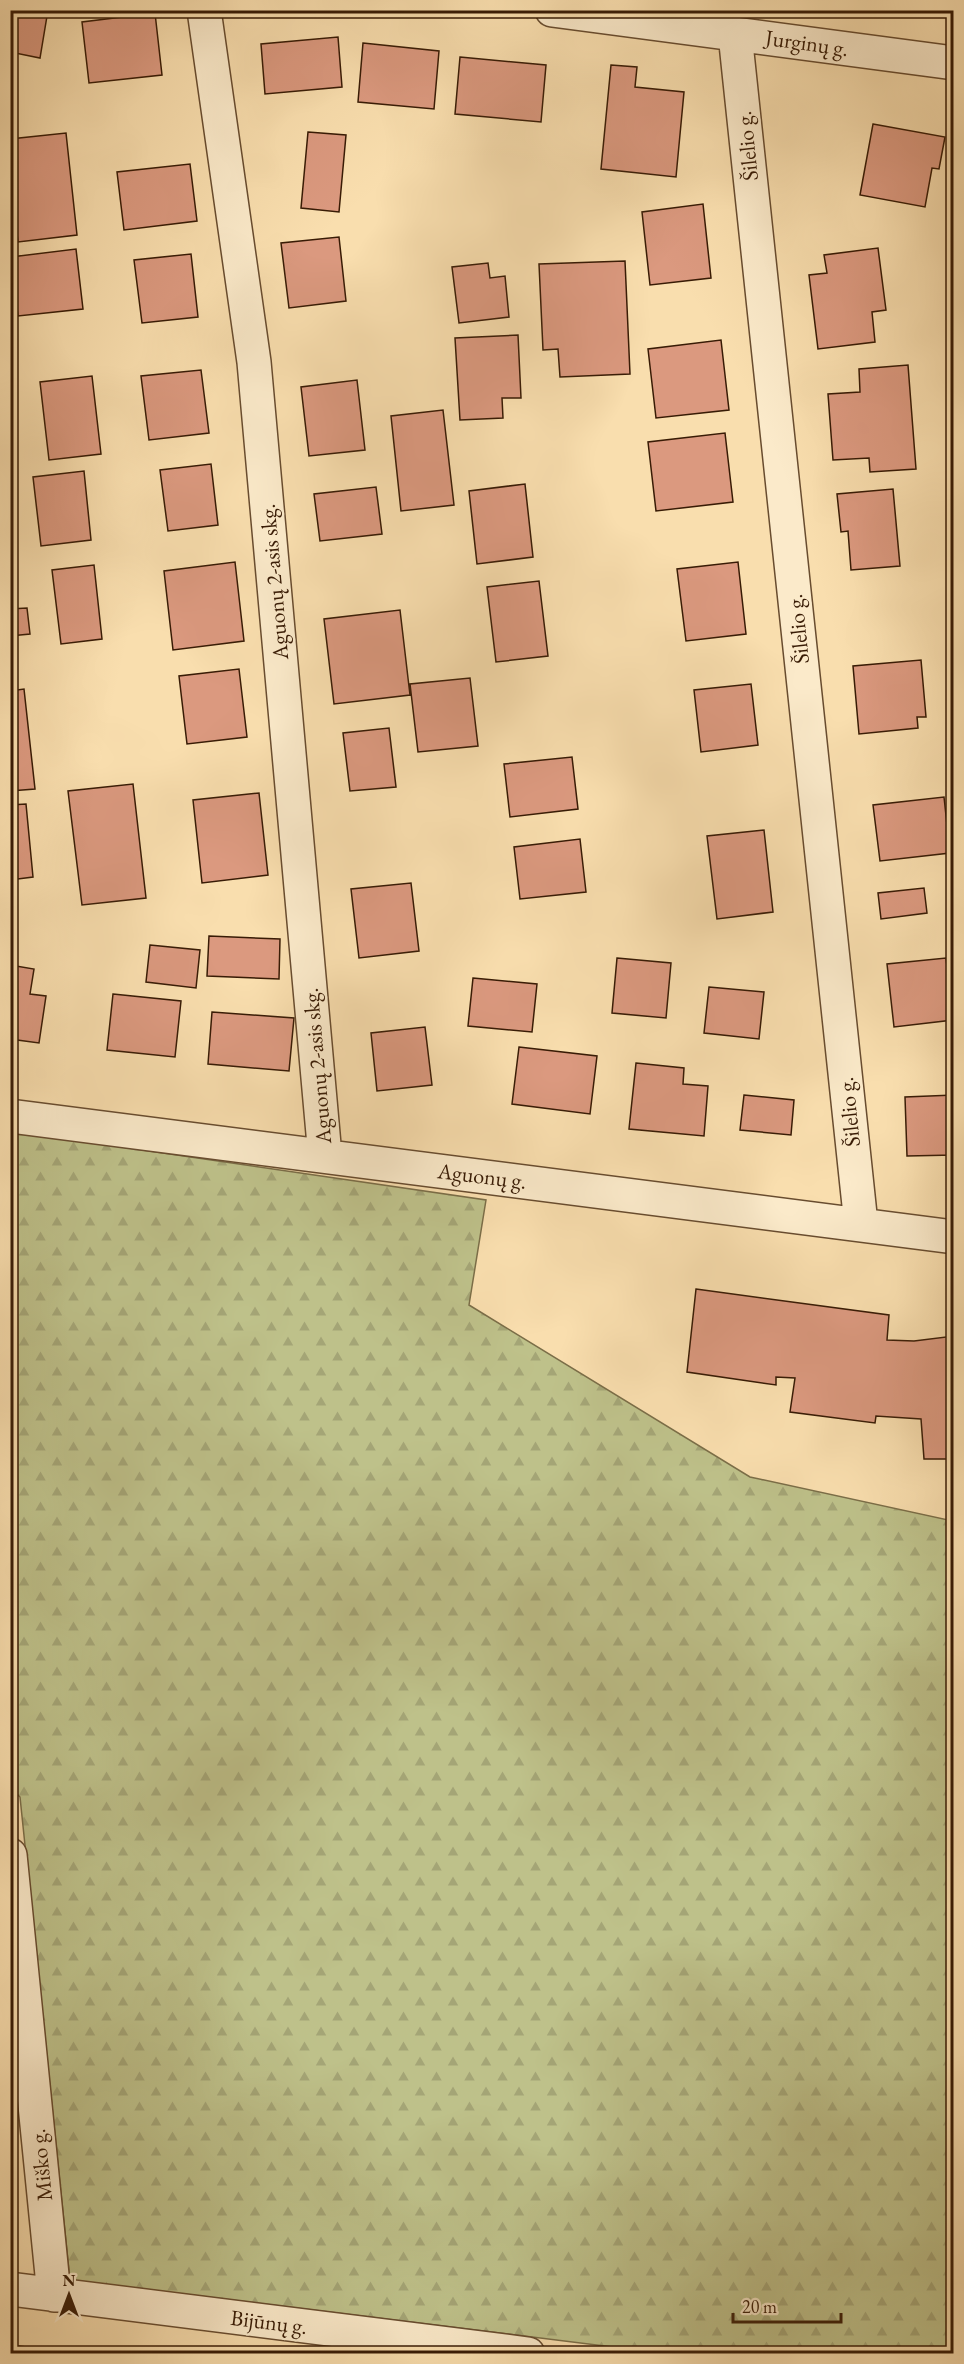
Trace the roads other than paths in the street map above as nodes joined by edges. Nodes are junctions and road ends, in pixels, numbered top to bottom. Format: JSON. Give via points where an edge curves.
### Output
{"nodes":[{"id":1,"x":204,"y":10,"type":"edge"},
{"id":2,"x":552,"y":10,"type":"edge"},
{"id":3,"x":735,"y":34,"type":"junction"},
{"id":4,"x":954,"y":63,"type":"edge"},
{"id":5,"x":10,"y":1116,"type":"edge"},
{"id":6,"x":326,"y":1156,"type":"junction"},
{"id":7,"x":861,"y":1224,"type":"junction"},
{"id":8,"x":954,"y":1237,"type":"edge"},
{"id":9,"x":10,"y":1855,"type":"edge"},
{"id":10,"x":10,"y":2289,"type":"edge"},
{"id":11,"x":54,"y":2295,"type":"junction"},
{"id":12,"x":528,"y":2354,"type":"edge"}],
"edges":[{"from":1,"to":6,"type":"street","name":"Aguonų 2-asis skg.","via":[[254,362]]},
{"from":2,"to":3,"type":"street","name":"Jurginų g."},
{"from":3,"to":4,"type":"street","name":"Jurginų g."},
{"from":3,"to":7,"type":"street","name":"Šilelio g."},
{"from":5,"to":6,"type":"street","name":"Aguonų g."},
{"from":6,"to":7,"type":"street","name":"Aguonų g."},
{"from":7,"to":8,"type":"street","name":"Aguonų g."},
{"from":9,"to":11,"type":"street","name":"Miško g."},
{"from":10,"to":11,"type":"street","name":"Bijūnų g."},
{"from":11,"to":12,"type":"street","name":"Bijūnų g."}]}
